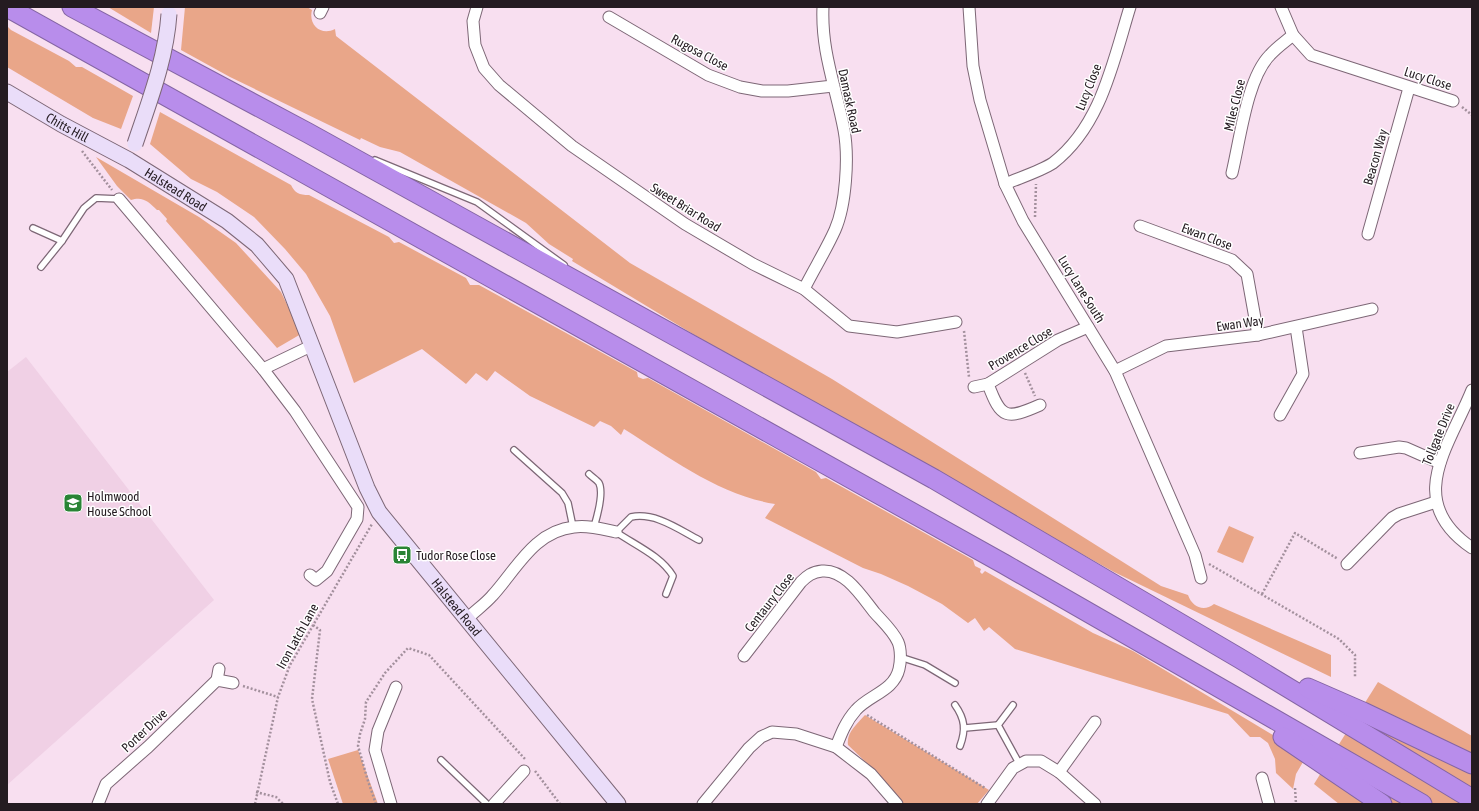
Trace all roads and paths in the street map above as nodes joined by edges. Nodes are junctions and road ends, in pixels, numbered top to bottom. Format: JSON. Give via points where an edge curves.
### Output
{"nodes":[{"id":1,"x":7,"y":7,"type":"edge"},
{"id":2,"x":72,"y":7,"type":"edge"},
{"id":3,"x":477,"y":7,"type":"edge"},
{"id":4,"x":823,"y":7,"type":"edge"},
{"id":5,"x":970,"y":7,"type":"edge"},
{"id":6,"x":1130,"y":7,"type":"edge"},
{"id":7,"x":1281,"y":7,"type":"edge"},
{"id":8,"x":169,"y":11,"type":"edge"},
{"id":9,"x":610,"y":17,"type":"dead end"},
{"id":10,"x":1293,"y":35,"type":"junction"},
{"id":11,"x":833,"y":86,"type":"junction"},
{"id":12,"x":1409,"y":88,"type":"junction"},
{"id":13,"x":7,"y":92,"type":"edge"},
{"id":14,"x":1453,"y":101,"type":"dead end"},
{"id":15,"x":308,"y":133,"type":"junction"},
{"id":16,"x":81,"y":149,"type":"dead end"},
{"id":17,"x":360,"y":154,"type":"dead end"},
{"id":18,"x":367,"y":157,"type":"dead end"},
{"id":19,"x":130,"y":160,"type":"junction"},
{"id":20,"x":1036,"y":170,"type":"junction"},
{"id":21,"x":1232,"y":173,"type":"dead end"},
{"id":22,"x":1005,"y":184,"type":"junction"},
{"id":23,"x":119,"y":199,"type":"junction"},
{"id":24,"x":1140,"y":226,"type":"dead end"},
{"id":25,"x":33,"y":228,"type":"dead end"},
{"id":26,"x":1368,"y":234,"type":"dead end"},
{"id":27,"x":1034,"y":239,"type":"junction"},
{"id":28,"x":62,"y":241,"type":"junction"},
{"id":29,"x":41,"y":267,"type":"dead end"},
{"id":30,"x":572,"y":270,"type":"dead end"},
{"id":31,"x":578,"y":275,"type":"dead end"},
{"id":32,"x":804,"y":289,"type":"junction"},
{"id":33,"x":623,"y":307,"type":"junction"},
{"id":34,"x":1372,"y":309,"type":"dead end"},
{"id":35,"x":956,"y":322,"type":"joint"},
{"id":36,"x":1088,"y":327,"type":"junction"},
{"id":37,"x":1296,"y":327,"type":"junction"},
{"id":38,"x":1258,"y":335,"type":"junction"},
{"id":39,"x":313,"y":345,"type":"junction"},
{"id":40,"x":1020,"y":364,"type":"junction"},
{"id":41,"x":263,"y":369,"type":"junction"},
{"id":42,"x":1116,"y":371,"type":"junction"},
{"id":43,"x":988,"y":384,"type":"junction"},
{"id":44,"x":974,"y":386,"type":"joint"},
{"id":45,"x":1472,"y":391,"type":"edge"},
{"id":46,"x":1040,"y":405,"type":"joint"},
{"id":47,"x":1280,"y":415,"type":"dead end"},
{"id":48,"x":514,"y":450,"type":"dead end"},
{"id":49,"x":1360,"y":453,"type":"dead end"},
{"id":50,"x":1440,"y":463,"type":"junction"},
{"id":51,"x":589,"y":474,"type":"dead end"},
{"id":52,"x":1436,"y":502,"type":"junction"},
{"id":53,"x":379,"y":512,"type":"junction"},
{"id":54,"x":573,"y":527,"type":"junction"},
{"id":55,"x":594,"y":527,"type":"junction"},
{"id":56,"x":616,"y":532,"type":"junction"},
{"id":57,"x":699,"y":540,"type":"dead end"},
{"id":58,"x":1472,"y":548,"type":"edge"},
{"id":59,"x":1195,"y":556,"type":"junction"},
{"id":60,"x":1347,"y":564,"type":"joint"},
{"id":61,"x":310,"y":575,"type":"dead end"},
{"id":62,"x":1201,"y":578,"type":"dead end"},
{"id":63,"x":666,"y":594,"type":"dead end"},
{"id":64,"x":1262,"y":594,"type":"junction"},
{"id":65,"x":467,"y":619,"type":"junction"},
{"id":66,"x":313,"y":625,"type":"junction"},
{"id":67,"x":744,"y":656,"type":"dead end"},
{"id":68,"x":900,"y":658,"type":"junction"},
{"id":69,"x":1239,"y":658,"type":"junction"},
{"id":70,"x":219,"y":669,"type":"dead end"},
{"id":71,"x":1193,"y":672,"type":"junction"},
{"id":72,"x":1355,"y":678,"type":"dead end"},
{"id":73,"x":217,"y":680,"type":"junction"},
{"id":74,"x":233,"y":683,"type":"joint"},
{"id":75,"x":955,"y":684,"type":"dead end"},
{"id":76,"x":396,"y":687,"type":"dead end"},
{"id":77,"x":278,"y":697,"type":"junction"},
{"id":78,"x":955,"y":705,"type":"dead end"},
{"id":79,"x":1013,"y":705,"type":"dead end"},
{"id":80,"x":856,"y":709,"type":"junction"},
{"id":81,"x":1095,"y":722,"type":"dead end"},
{"id":82,"x":998,"y":725,"type":"junction"},
{"id":83,"x":965,"y":728,"type":"junction"},
{"id":84,"x":960,"y":746,"type":"dead end"},
{"id":85,"x":836,"y":748,"type":"junction"},
{"id":86,"x":441,"y":760,"type":"dead end"},
{"id":87,"x":1472,"y":764,"type":"edge"},
{"id":88,"x":1020,"y":765,"type":"junction"},
{"id":89,"x":528,"y":767,"type":"junction"},
{"id":90,"x":1059,"y":772,"type":"junction"},
{"id":91,"x":1262,"y":778,"type":"dead end"},
{"id":92,"x":1295,"y":788,"type":"dead end"},
{"id":93,"x":256,"y":792,"type":"junction"},
{"id":94,"x":994,"y":794,"type":"junction"},
{"id":95,"x":1472,"y":799,"type":"edge"},
{"id":96,"x":98,"y":804,"type":"edge"},
{"id":97,"x":255,"y":804,"type":"edge"},
{"id":98,"x":283,"y":804,"type":"edge"},
{"id":99,"x":338,"y":804,"type":"edge"},
{"id":100,"x":376,"y":804,"type":"edge"},
{"id":101,"x":392,"y":804,"type":"edge"},
{"id":102,"x":487,"y":804,"type":"edge"},
{"id":103,"x":494,"y":804,"type":"edge"},
{"id":104,"x":560,"y":804,"type":"edge"},
{"id":105,"x":618,"y":804,"type":"edge"},
{"id":106,"x":703,"y":804,"type":"edge"},
{"id":107,"x":897,"y":804,"type":"edge"},
{"id":108,"x":986,"y":804,"type":"edge"},
{"id":109,"x":1095,"y":804,"type":"edge"},
{"id":110,"x":1269,"y":804,"type":"edge"},
{"id":111,"x":1296,"y":804,"type":"edge"},
{"id":112,"x":1382,"y":804,"type":"edge"},
{"id":113,"x":1422,"y":804,"type":"edge"}],
"edges":[{"from":1,"to":71,"type":"highway"},
{"from":2,"to":15,"type":"highway"},
{"from":3,"to":32,"type":"street","name":"Sweet Briar Road","via":[[474,21],[475,45],[484,68],[499,85],[572,146],[685,224],[753,264]]},
{"from":4,"to":11,"type":"street","name":"Damask Road","via":[[825,51]]},
{"from":5,"to":22,"type":"street","name":"Lucy Lane South","via":[[973,66],[980,100]]},
{"from":6,"to":20,"type":"street","name":"Lucy Close","via":[[1096,111],[1069,148],[1051,164]]},
{"from":7,"to":10,"type":"street","name":"Lucy Close"},
{"from":8,"to":19,"type":"street","bridge":true,"via":[[168,33],[161,62]]},
{"from":9,"to":11,"type":"street","name":"Rugosa Close","via":[[708,75],[740,88],[788,91]]},
{"from":10,"to":12,"type":"street","name":"Lucy Close","via":[[1311,55]]},
{"from":10,"to":21,"type":"street","name":"Miles Close","via":[[1269,55],[1258,71]]},
{"from":11,"to":32,"type":"street","name":"Damask Road","via":[[844,131],[846,168],[841,208],[835,229]]},
{"from":12,"to":14,"type":"street","name":"Lucy Close"},
{"from":12,"to":26,"type":"street","name":"Beacon Way"},
{"from":13,"to":19,"type":"street","name":"Chitts Hill"},
{"from":15,"to":17,"type":"lane"},
{"from":15,"to":33,"type":"highway"},
{"from":16,"to":23,"type":"path"},
{"from":18,"to":30,"type":"lane","via":[[478,202]]},
{"from":19,"to":39,"type":"street","name":"Halstead Road","via":[[226,221],[257,245],[286,279]]},
{"from":20,"to":22,"type":"street","name":"Lucy Close"},
{"from":20,"to":27,"type":"path"},
{"from":22,"to":27,"type":"street","name":"Lucy Lane South"},
{"from":23,"to":28,"type":"lane","via":[[96,198],[84,208]]},
{"from":23,"to":41,"type":"street"},
{"from":24,"to":38,"type":"street","name":"Ewan Close","via":[[1232,260],[1247,274]]},
{"from":25,"to":28,"type":"lane"},
{"from":27,"to":36,"type":"street","name":"Lucy Lane South"},
{"from":28,"to":29,"type":"lane"},
{"from":31,"to":33,"type":"lane"},
{"from":32,"to":35,"type":"street","name":"Sweet Briar Road","via":[[849,326],[896,332]]},
{"from":33,"to":69,"type":"highway","via":[[934,479]]},
{"from":34,"to":37,"type":"street","name":"Ewan Way"},
{"from":35,"to":44,"type":"path","via":[[958,331],[964,331],[969,377]]},
{"from":36,"to":40,"type":"street","name":"Provence Close","via":[[1058,340]]},
{"from":36,"to":42,"type":"street","name":"Lucy Lane South"},
{"from":37,"to":38,"type":"street","name":"Ewan Way"},
{"from":37,"to":47,"type":"street","via":[[1303,374]]},
{"from":38,"to":42,"type":"street","name":"Ewan Way","via":[[1166,346]]},
{"from":39,"to":41,"type":"street"},
{"from":39,"to":53,"type":"street","name":"Halstead Road","via":[[367,488]]},
{"from":40,"to":43,"type":"street","name":"Provence Close"},
{"from":40,"to":46,"type":"path"},
{"from":41,"to":61,"type":"street","via":[[295,410],[358,507],[357,519],[327,571],[316,580]]},
{"from":42,"to":59,"type":"street","name":"Lucy Lane South"},
{"from":43,"to":44,"type":"street"},
{"from":43,"to":46,"type":"street","name":"Provence Close","via":[[996,405],[1006,414],[1018,415]]},
{"from":45,"to":50,"type":"street","name":"Tollgate Drive"},
{"from":48,"to":54,"type":"lane","via":[[562,493],[568,503]]},
{"from":49,"to":50,"type":"street","via":[[1399,447]]},
{"from":50,"to":52,"type":"street","name":"Tollgate Drive","via":[[1436,475]]},
{"from":51,"to":55,"type":"lane","via":[[599,482],[600,488]]},
{"from":52,"to":58,"type":"street","name":"Tollgate Drive","via":[[1448,526],[1459,539]]},
{"from":52,"to":60,"type":"street","via":[[1392,518]]},
{"from":53,"to":65,"type":"street","name":"Halstead Road"},
{"from":53,"to":66,"type":"path","name":"Iron Latch Lane"},
{"from":54,"to":55,"type":"street"},
{"from":54,"to":65,"type":"street","via":[[544,538],[525,555],[492,597]]},
{"from":55,"to":56,"type":"street"},
{"from":56,"to":57,"type":"lane","via":[[631,517],[647,515]]},
{"from":56,"to":63,"type":"lane","via":[[653,556],[670,571],[673,576]]},
{"from":59,"to":62,"type":"street","name":"Lucy Lane South"},
{"from":59,"to":64,"type":"path"},
{"from":60,"to":64,"type":"path","via":[[1295,533]]},
{"from":64,"to":72,"type":"path","via":[[1339,639],[1356,655]]},
{"from":65,"to":105,"type":"street","name":"Halstead Road"},
{"from":66,"to":77,"type":"path","name":"Iron Latch Lane","via":[[290,665]]},
{"from":66,"to":99,"type":"path","via":[[320,630],[312,699],[330,782]]},
{"from":67,"to":68,"type":"street","name":"Centaury Close","via":[[801,582],[810,574],[823,571],[839,575],[856,588],[898,642]]},
{"from":68,"to":75,"type":"lane","via":[[925,665]]},
{"from":68,"to":80,"type":"street","name":"Centaury Close","via":[[897,676],[888,687]]},
{"from":69,"to":87,"type":"highway","via":[[1363,712]]},
{"from":69,"to":95,"type":"highway"},
{"from":70,"to":73,"type":"street"},
{"from":71,"to":112,"type":"highway"},
{"from":71,"to":113,"type":"highway"},
{"from":73,"to":74,"type":"street"},
{"from":73,"to":96,"type":"street","name":"Porter Drive","via":[[106,784]]},
{"from":74,"to":77,"type":"path"},
{"from":76,"to":101,"type":"street","via":[[378,731],[375,750]]},
{"from":77,"to":93,"type":"path","name":"Iron Latch Lane"},
{"from":78,"to":83,"type":"lane"},
{"from":79,"to":82,"type":"lane"},
{"from":80,"to":85,"type":"street","name":"Centaury Close","via":[[844,727]]},
{"from":80,"to":94,"type":"path"},
{"from":81,"to":90,"type":"street"},
{"from":82,"to":83,"type":"lane"},
{"from":82,"to":88,"type":"lane"},
{"from":83,"to":84,"type":"lane"},
{"from":85,"to":106,"type":"street","via":[[796,734],[772,732],[761,737],[749,748]]},
{"from":85,"to":107,"type":"street","via":[[871,774]]},
{"from":86,"to":102,"type":"lane"},
{"from":88,"to":90,"type":"street","via":[[1026,761],[1041,761]]},
{"from":88,"to":94,"type":"street","via":[[1013,768]]},
{"from":89,"to":100,"type":"path","via":[[429,655],[408,648],[385,673],[366,702],[365,719],[358,746]]},
{"from":89,"to":103,"type":"street"},
{"from":89,"to":104,"type":"path"},
{"from":90,"to":109,"type":"street"},
{"from":91,"to":110,"type":"street"},
{"from":92,"to":111,"type":"path"},
{"from":93,"to":97,"type":"path","name":"Iron Latch Lane"},
{"from":93,"to":98,"type":"path","via":[[276,797]]},
{"from":94,"to":108,"type":"street"}]}
